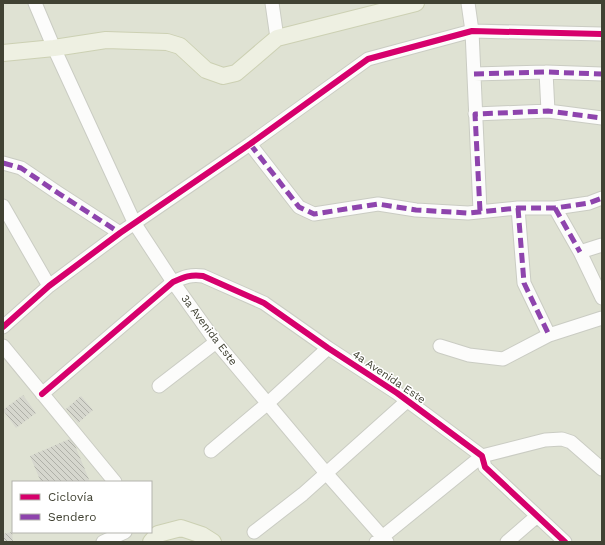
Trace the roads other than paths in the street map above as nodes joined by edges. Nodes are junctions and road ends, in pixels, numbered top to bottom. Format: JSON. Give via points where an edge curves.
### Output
{"nodes":[{"id":1,"x":35,"y":3,"type":"edge"},
{"id":2,"x":272,"y":3,"type":"edge"},
{"id":3,"x":416,"y":3,"type":"edge"},
{"id":4,"x":468,"y":3,"type":"edge"},
{"id":5,"x":472,"y":31,"type":"junction"},
{"id":6,"x":602,"y":34,"type":"edge"},
{"id":7,"x":277,"y":38,"type":"junction"},
{"id":8,"x":54,"y":48,"type":"junction"},
{"id":9,"x":3,"y":53,"type":"edge"},
{"id":10,"x":546,"y":72,"type":"junction"},
{"id":11,"x":474,"y":74,"type":"junction"},
{"id":12,"x":602,"y":74,"type":"edge"},
{"id":13,"x":548,"y":112,"type":"junction"},
{"id":14,"x":475,"y":114,"type":"junction"},
{"id":15,"x":602,"y":118,"type":"edge"},
{"id":16,"x":250,"y":144,"type":"junction"},
{"id":17,"x":3,"y":162,"type":"edge"},
{"id":18,"x":602,"y":198,"type":"edge"},
{"id":19,"x":3,"y":206,"type":"edge"},
{"id":20,"x":518,"y":208,"type":"junction"},
{"id":21,"x":555,"y":208,"type":"junction"},
{"id":22,"x":480,"y":211,"type":"junction"},
{"id":23,"x":135,"y":224,"type":"junction"},
{"id":24,"x":120,"y":233,"type":"junction"},
{"id":25,"x":602,"y":245,"type":"edge"},
{"id":26,"x":580,"y":252,"type":"junction"},
{"id":27,"x":173,"y":282,"type":"junction"},
{"id":28,"x":49,"y":286,"type":"junction"},
{"id":29,"x":602,"y":298,"type":"edge"},
{"id":30,"x":602,"y":318,"type":"edge"},
{"id":31,"x":3,"y":327,"type":"edge"},
{"id":32,"x":549,"y":335,"type":"junction"},
{"id":33,"x":216,"y":342,"type":"junction"},
{"id":34,"x":3,"y":346,"type":"edge"},
{"id":35,"x":440,"y":346,"type":"dead end"},
{"id":36,"x":328,"y":348,"type":"junction"},
{"id":37,"x":159,"y":386,"type":"dead end"},
{"id":38,"x":42,"y":394,"type":"junction"},
{"id":39,"x":407,"y":401,"type":"junction"},
{"id":40,"x":268,"y":403,"type":"junction"},
{"id":41,"x":211,"y":452,"type":"dead end"},
{"id":42,"x":482,"y":456,"type":"junction"},
{"id":43,"x":602,"y":469,"type":"edge"},
{"id":44,"x":326,"y":473,"type":"junction"},
{"id":45,"x":114,"y":481,"type":"edge"},
{"id":46,"x":537,"y":516,"type":"junction"},
{"id":47,"x":254,"y":532,"type":"dead end"},
{"id":48,"x":123,"y":533,"type":"edge"},
{"id":49,"x":153,"y":534,"type":"edge"},
{"id":50,"x":382,"y":541,"type":"edge"},
{"id":51,"x":104,"y":542,"type":"edge"},
{"id":52,"x":213,"y":542,"type":"edge"},
{"id":53,"x":507,"y":542,"type":"edge"},
{"id":54,"x":565,"y":542,"type":"edge"}],
"edges":[{"from":1,"to":8,"type":"street","name":"3a Avenida Este"},
{"from":2,"to":7,"type":"street"},
{"from":3,"to":7,"type":"main road"},
{"from":4,"to":5,"type":"street"},
{"from":5,"to":6,"type":"street"},
{"from":5,"to":11,"type":"street"},
{"from":5,"to":16,"type":"street","via":[[368,60]]},
{"from":7,"to":8,"type":"main road","via":[[236,73],[223,76],[206,70],[180,46],[167,42],[106,40]]},
{"from":8,"to":9,"type":"main road"},
{"from":8,"to":23,"type":"street","name":"3a Avenida Este"},
{"from":10,"to":11,"type":"street"},
{"from":10,"to":12,"type":"street"},
{"from":10,"to":13,"type":"street"},
{"from":11,"to":14,"type":"street"},
{"from":13,"to":14,"type":"street"},
{"from":13,"to":15,"type":"street"},
{"from":14,"to":22,"type":"street"},
{"from":16,"to":22,"type":"street","via":[[299,207],[314,214],[378,204],[416,210],[468,213]]},
{"from":16,"to":23,"type":"street"},
{"from":17,"to":24,"type":"street","via":[[21,168]]},
{"from":18,"to":21,"type":"street","via":[[589,203]]},
{"from":19,"to":28,"type":"street"},
{"from":20,"to":21,"type":"street"},
{"from":20,"to":22,"type":"street"},
{"from":20,"to":32,"type":"street","via":[[524,283]]},
{"from":21,"to":26,"type":"street"},
{"from":23,"to":24,"type":"street"},
{"from":23,"to":27,"type":"street","name":"3a Avenida Este"},
{"from":24,"to":28,"type":"street"},
{"from":25,"to":26,"type":"street"},
{"from":26,"to":29,"type":"street"},
{"from":27,"to":33,"type":"street","name":"3a Avenida Este"},
{"from":27,"to":36,"type":"street","name":"4a Avenida Este","via":[[195,274],[203,276],[264,303]]},
{"from":27,"to":38,"type":"street","name":"4a Avenida Este"},
{"from":28,"to":31,"type":"street"},
{"from":30,"to":32,"type":"street"},
{"from":32,"to":35,"type":"street","via":[[503,359],[469,355]]},
{"from":33,"to":37,"type":"street"},
{"from":33,"to":40,"type":"street","name":"3a Avenida Este"},
{"from":34,"to":38,"type":"street"},
{"from":36,"to":39,"type":"street","name":"4a Avenida Este"},
{"from":36,"to":40,"type":"street"},
{"from":38,"to":45,"type":"street"},
{"from":39,"to":42,"type":"street","name":"4a Avenida Este"},
{"from":39,"to":44,"type":"street"},
{"from":40,"to":41,"type":"street"},
{"from":40,"to":44,"type":"street","name":"3a Avenida Este"},
{"from":42,"to":43,"type":"street","via":[[545,440],[562,440],[571,442]]},
{"from":42,"to":46,"type":"street","name":"4a Avenida Este","via":[[485,467]]},
{"from":42,"to":50,"type":"street"},
{"from":44,"to":47,"type":"street"},
{"from":44,"to":50,"type":"street","name":"3a Avenida Este"},
{"from":46,"to":53,"type":"street"},
{"from":46,"to":54,"type":"street","name":"4a Avenida Este"},
{"from":48,"to":51,"type":"street"},
{"from":49,"to":52,"type":"main road","via":[[181,528],[202,535]]}]}
